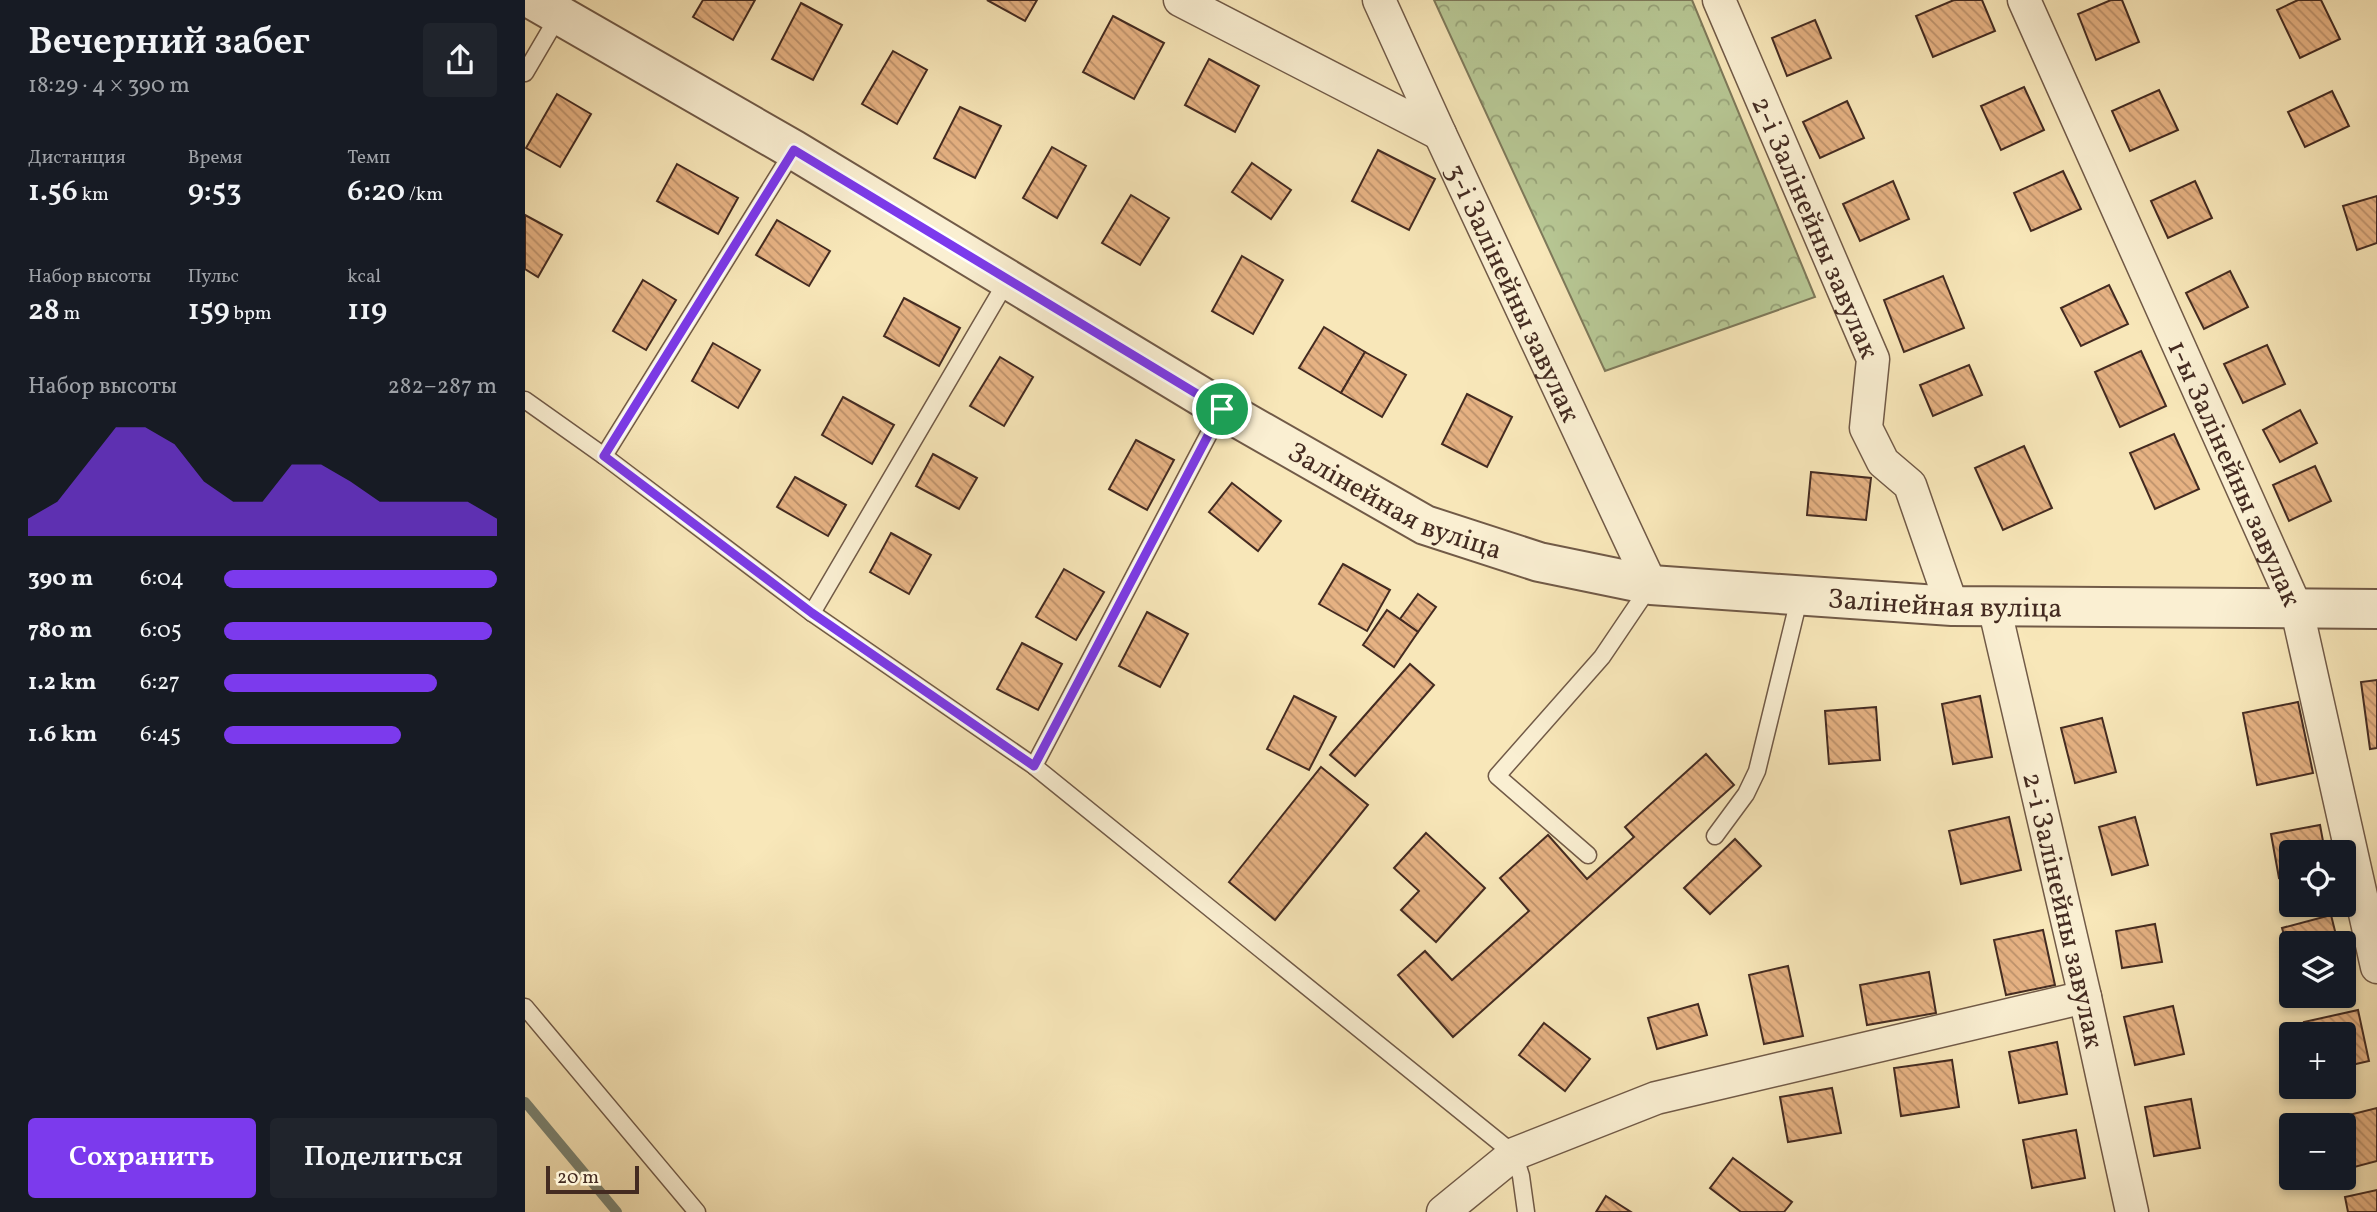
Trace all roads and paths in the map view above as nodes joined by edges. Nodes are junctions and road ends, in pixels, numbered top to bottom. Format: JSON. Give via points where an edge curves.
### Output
{"nodes":[{"id":1,"x":1180,"y":0,"type":"edge"},
{"id":2,"x":1380,"y":0,"type":"edge"},
{"id":3,"x":1719,"y":0,"type":"edge"},
{"id":4,"x":2024,"y":0,"type":"edge"},
{"id":5,"x":546,"y":8,"type":"edge"},
{"id":6,"x":525,"y":73,"type":"edge"},
{"id":7,"x":1440,"y":134,"type":"junction"},
{"id":8,"x":794,"y":150,"type":"junction"},
{"id":9,"x":1008,"y":279,"type":"junction"},
{"id":10,"x":525,"y":401,"type":"edge"},
{"id":11,"x":1222,"y":409,"type":"junction"},
{"id":12,"x":604,"y":456,"type":"junction"},
{"id":13,"x":1651,"y":585,"type":"junction"},
{"id":14,"x":1800,"y":596,"type":"junction"},
{"id":15,"x":1952,"y":606,"type":"junction"},
{"id":16,"x":1994,"y":606,"type":"junction"},
{"id":17,"x":2377,"y":609,"type":"edge"},
{"id":18,"x":2297,"y":610,"type":"junction"},
{"id":19,"x":812,"y":613,"type":"junction"},
{"id":20,"x":1034,"y":766,"type":"junction"},
{"id":21,"x":1715,"y":836,"type":"dead end"},
{"id":22,"x":1588,"y":855,"type":"dead end"},
{"id":23,"x":2377,"y":967,"type":"edge"},
{"id":24,"x":2085,"y":997,"type":"junction"},
{"id":25,"x":525,"y":1007,"type":"edge"},
{"id":26,"x":1514,"y":1154,"type":"junction"},
{"id":27,"x":697,"y":1212,"type":"edge"},
{"id":28,"x":1443,"y":1212,"type":"edge"},
{"id":29,"x":1526,"y":1212,"type":"edge"},
{"id":30,"x":2131,"y":1212,"type":"edge"}],
"edges":[{"from":1,"to":7,"type":"street"},
{"from":2,"to":7,"type":"street","name":"3-і Залінейны завулак"},
{"from":3,"to":15,"type":"street","name":"2-і Залінейны завулак","via":[[1873,359],[1865,428],[1884,462],[1910,485]]},
{"from":4,"to":18,"type":"street","name":"1-ы Залінейны завулак"},
{"from":5,"to":6,"type":"lane"},
{"from":5,"to":8,"type":"street","name":"Залінейная вуліца"},
{"from":7,"to":13,"type":"street","name":"3-і Залінейны завулак"},
{"from":8,"to":9,"type":"street","name":"Залінейная вуліца"},
{"from":8,"to":12,"type":"lane"},
{"from":9,"to":11,"type":"street","name":"Залінейная вуліца"},
{"from":9,"to":19,"type":"lane"},
{"from":10,"to":12,"type":"lane"},
{"from":11,"to":13,"type":"street","name":"Залінейная вуліца","via":[[1425,525],[1539,562]]},
{"from":11,"to":20,"type":"lane"},
{"from":12,"to":19,"type":"lane"},
{"from":13,"to":14,"type":"street","name":"Залінейная вуліца"},
{"from":13,"to":22,"type":"lane","via":[[1602,657],[1497,776]]},
{"from":14,"to":15,"type":"street","name":"Залінейная вуліца"},
{"from":14,"to":21,"type":"lane","via":[[1757,771]]},
{"from":15,"to":16,"type":"street","name":"Залінейная вуліца"},
{"from":16,"to":18,"type":"street","name":"Залінейная вуліца"},
{"from":16,"to":24,"type":"street","name":"2-і Залінейны завулак"},
{"from":17,"to":18,"type":"street","name":"Залінейная вуліца"},
{"from":18,"to":23,"type":"street","name":"1-ы Залінейны завулак"},
{"from":19,"to":20,"type":"lane"},
{"from":20,"to":26,"type":"lane"},
{"from":24,"to":26,"type":"street","via":[[1656,1098]]},
{"from":24,"to":30,"type":"street","name":"2-і Залінейны завулак"},
{"from":25,"to":27,"type":"lane"},
{"from":26,"to":28,"type":"street"},
{"from":26,"to":29,"type":"lane"}]}
